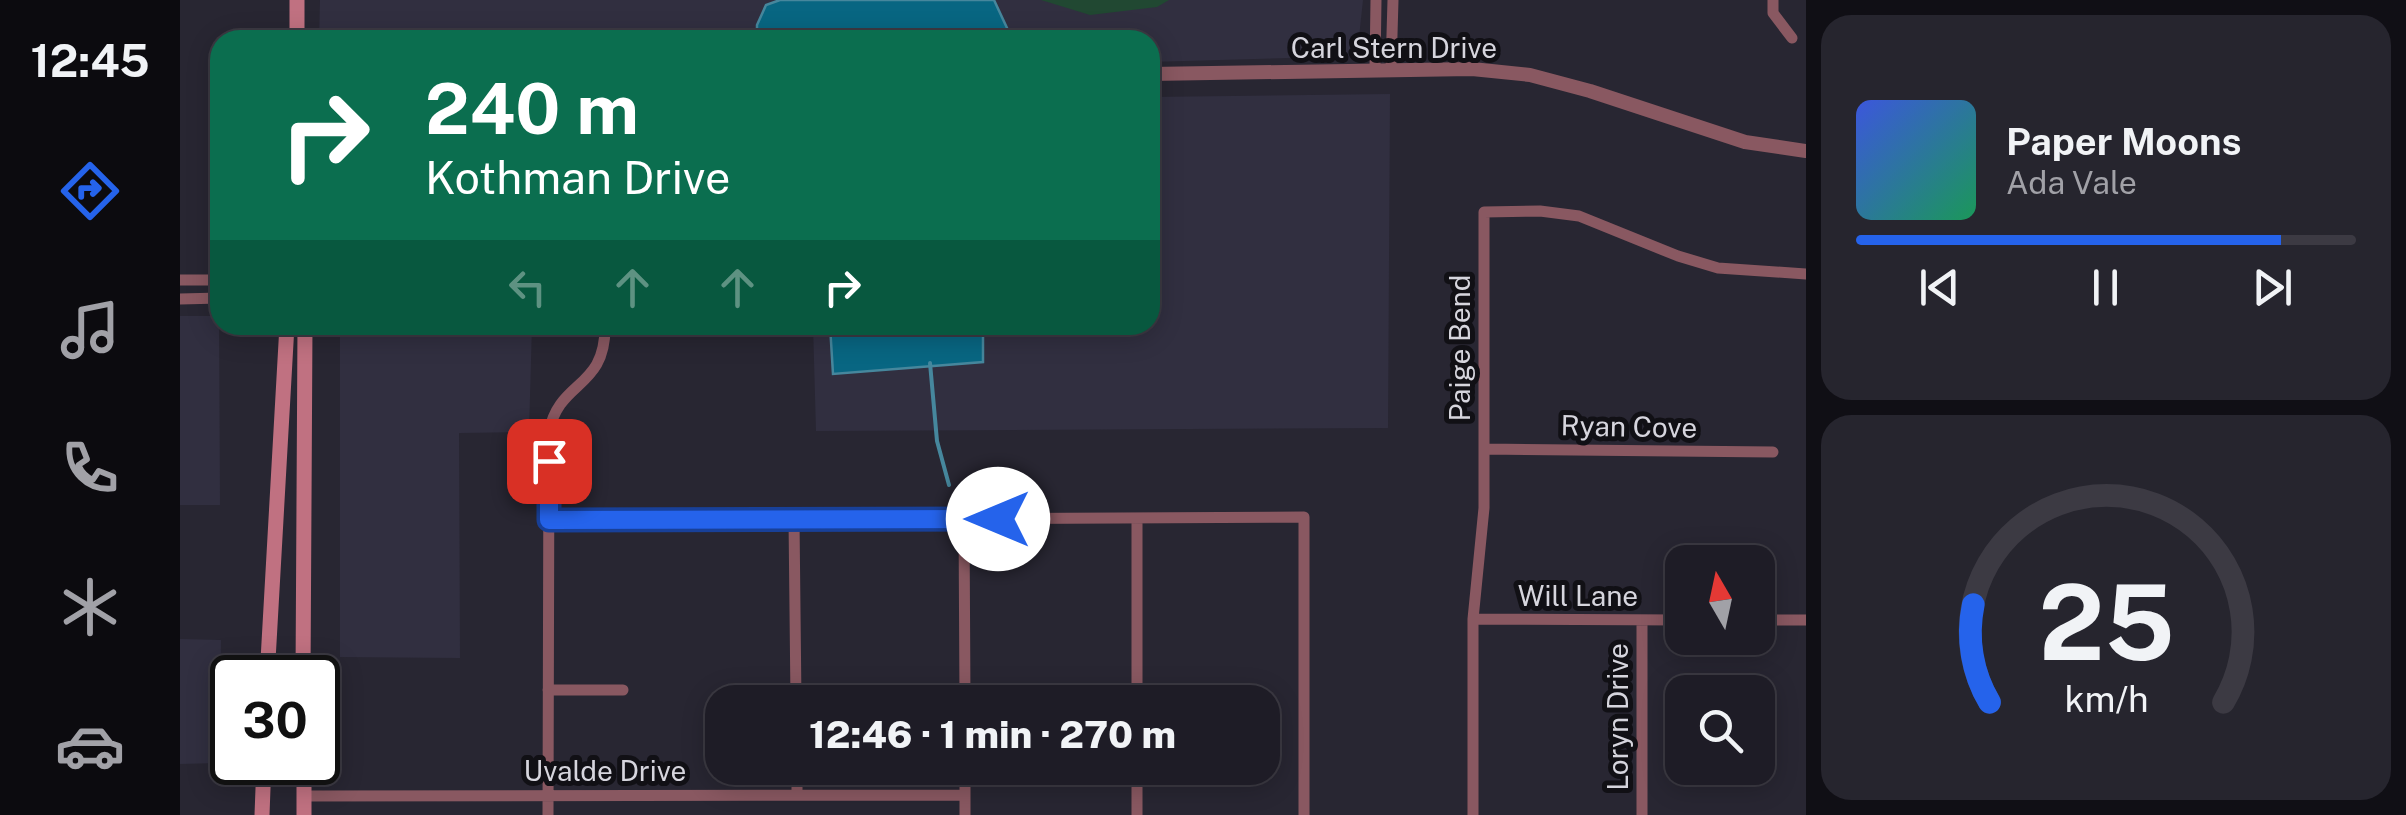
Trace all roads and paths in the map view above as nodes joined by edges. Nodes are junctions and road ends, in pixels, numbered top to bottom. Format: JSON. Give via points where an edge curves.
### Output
{"nodes":[{"id":1,"x":297,"y":0,"type":"edge"},
{"id":2,"x":1376,"y":0,"type":"edge"},
{"id":3,"x":1393,"y":0,"type":"edge"},
{"id":4,"x":1773,"y":0,"type":"edge"},
{"id":5,"x":297,"y":30,"type":"edge"},
{"id":6,"x":1792,"y":38,"type":"dead end"},
{"id":7,"x":1375,"y":69,"type":"junction"},
{"id":8,"x":1392,"y":69,"type":"junction"},
{"id":9,"x":1160,"y":74,"type":"edge"},
{"id":10,"x":1806,"y":151,"type":"edge"},
{"id":11,"x":1806,"y":274,"type":"edge"},
{"id":12,"x":180,"y":280,"type":"edge"},
{"id":13,"x":210,"y":280,"type":"edge"},
{"id":14,"x":210,"y":298,"type":"edge"},
{"id":15,"x":180,"y":299,"type":"edge"},
{"id":16,"x":285,"y":335,"type":"edge"},
{"id":17,"x":305,"y":335,"type":"edge"},
{"id":18,"x":605,"y":335,"type":"edge"},
{"id":19,"x":1485,"y":450,"type":"junction"},
{"id":20,"x":1773,"y":452,"type":"dead end"},
{"id":21,"x":1137,"y":518,"type":"junction"},
{"id":22,"x":964,"y":519,"type":"junction"},
{"id":23,"x":549,"y":520,"type":"junction"},
{"id":24,"x":794,"y":520,"type":"junction"},
{"id":25,"x":1473,"y":619,"type":"junction"},
{"id":26,"x":1642,"y":620,"type":"junction"},
{"id":27,"x":1665,"y":620,"type":"edge"},
{"id":28,"x":1775,"y":620,"type":"edge"},
{"id":29,"x":1806,"y":620,"type":"edge"},
{"id":30,"x":269,"y":655,"type":"edge"},
{"id":31,"x":303,"y":655,"type":"edge"},
{"id":32,"x":796,"y":685,"type":"edge"},
{"id":33,"x":965,"y":685,"type":"edge"},
{"id":34,"x":1137,"y":685,"type":"edge"},
{"id":35,"x":548,"y":690,"type":"junction"},
{"id":36,"x":623,"y":690,"type":"dead end"},
{"id":37,"x":263,"y":785,"type":"edge"},
{"id":38,"x":304,"y":785,"type":"edge"},
{"id":39,"x":797,"y":785,"type":"edge"},
{"id":40,"x":965,"y":785,"type":"edge"},
{"id":41,"x":1137,"y":785,"type":"edge"},
{"id":42,"x":965,"y":794,"type":"junction"},
{"id":43,"x":548,"y":795,"type":"junction"},
{"id":44,"x":797,"y":795,"type":"junction"},
{"id":45,"x":304,"y":796,"type":"junction"},
{"id":46,"x":262,"y":815,"type":"edge"},
{"id":47,"x":304,"y":815,"type":"edge"},
{"id":48,"x":548,"y":815,"type":"edge"},
{"id":49,"x":966,"y":815,"type":"edge"},
{"id":50,"x":1137,"y":815,"type":"edge"},
{"id":51,"x":1304,"y":815,"type":"edge"},
{"id":52,"x":1473,"y":815,"type":"edge"},
{"id":53,"x":1642,"y":815,"type":"edge"}],
"edges":[{"from":1,"to":5,"type":"main road"},
{"from":2,"to":7,"type":"street"},
{"from":3,"to":8,"type":"street"},
{"from":4,"to":6,"type":"street","via":[[1773,13]]},
{"from":7,"to":8,"type":"street","name":"Carl Stern Drive"},
{"from":7,"to":9,"type":"street","name":"Carl Stern Drive"},
{"from":8,"to":10,"type":"street","name":"Carl Stern Drive","via":[[1530,75],[1745,142]]},
{"from":11,"to":19,"type":"street","name":"Paige Bend","via":[[1718,268],[1579,216],[1484,212]]},
{"from":12,"to":13,"type":"street"},
{"from":14,"to":15,"type":"street"},
{"from":16,"to":30,"type":"main road"},
{"from":17,"to":31,"type":"main road"},
{"from":18,"to":23,"type":"street","via":[[601,361],[552,419]]},
{"from":19,"to":20,"type":"street","name":"Ryan Cove"},
{"from":19,"to":25,"type":"street","name":"Paige Bend"},
{"from":21,"to":22,"type":"street"},
{"from":21,"to":34,"type":"street"},
{"from":21,"to":51,"type":"street","via":[[1304,517]]},
{"from":22,"to":24,"type":"street"},
{"from":22,"to":33,"type":"street"},
{"from":23,"to":24,"type":"street"},
{"from":23,"to":35,"type":"street"},
{"from":24,"to":32,"type":"street"},
{"from":25,"to":26,"type":"street","name":"Will Lane"},
{"from":25,"to":52,"type":"street","name":"Paige Bend"},
{"from":26,"to":27,"type":"street","name":"Will Lane"},
{"from":26,"to":53,"type":"street","name":"Loryn Drive"},
{"from":28,"to":29,"type":"street"},
{"from":35,"to":36,"type":"street"},
{"from":35,"to":43,"type":"street"},
{"from":37,"to":46,"type":"main road"},
{"from":38,"to":45,"type":"main road"},
{"from":39,"to":44,"type":"street"},
{"from":40,"to":42,"type":"street"},
{"from":41,"to":50,"type":"street"},
{"from":42,"to":44,"type":"street","name":"Uvalde Drive"},
{"from":42,"to":49,"type":"street"},
{"from":43,"to":44,"type":"street","name":"Uvalde Drive"},
{"from":43,"to":45,"type":"street","name":"Uvalde Drive"},
{"from":43,"to":48,"type":"street"},
{"from":45,"to":47,"type":"main road"}]}
